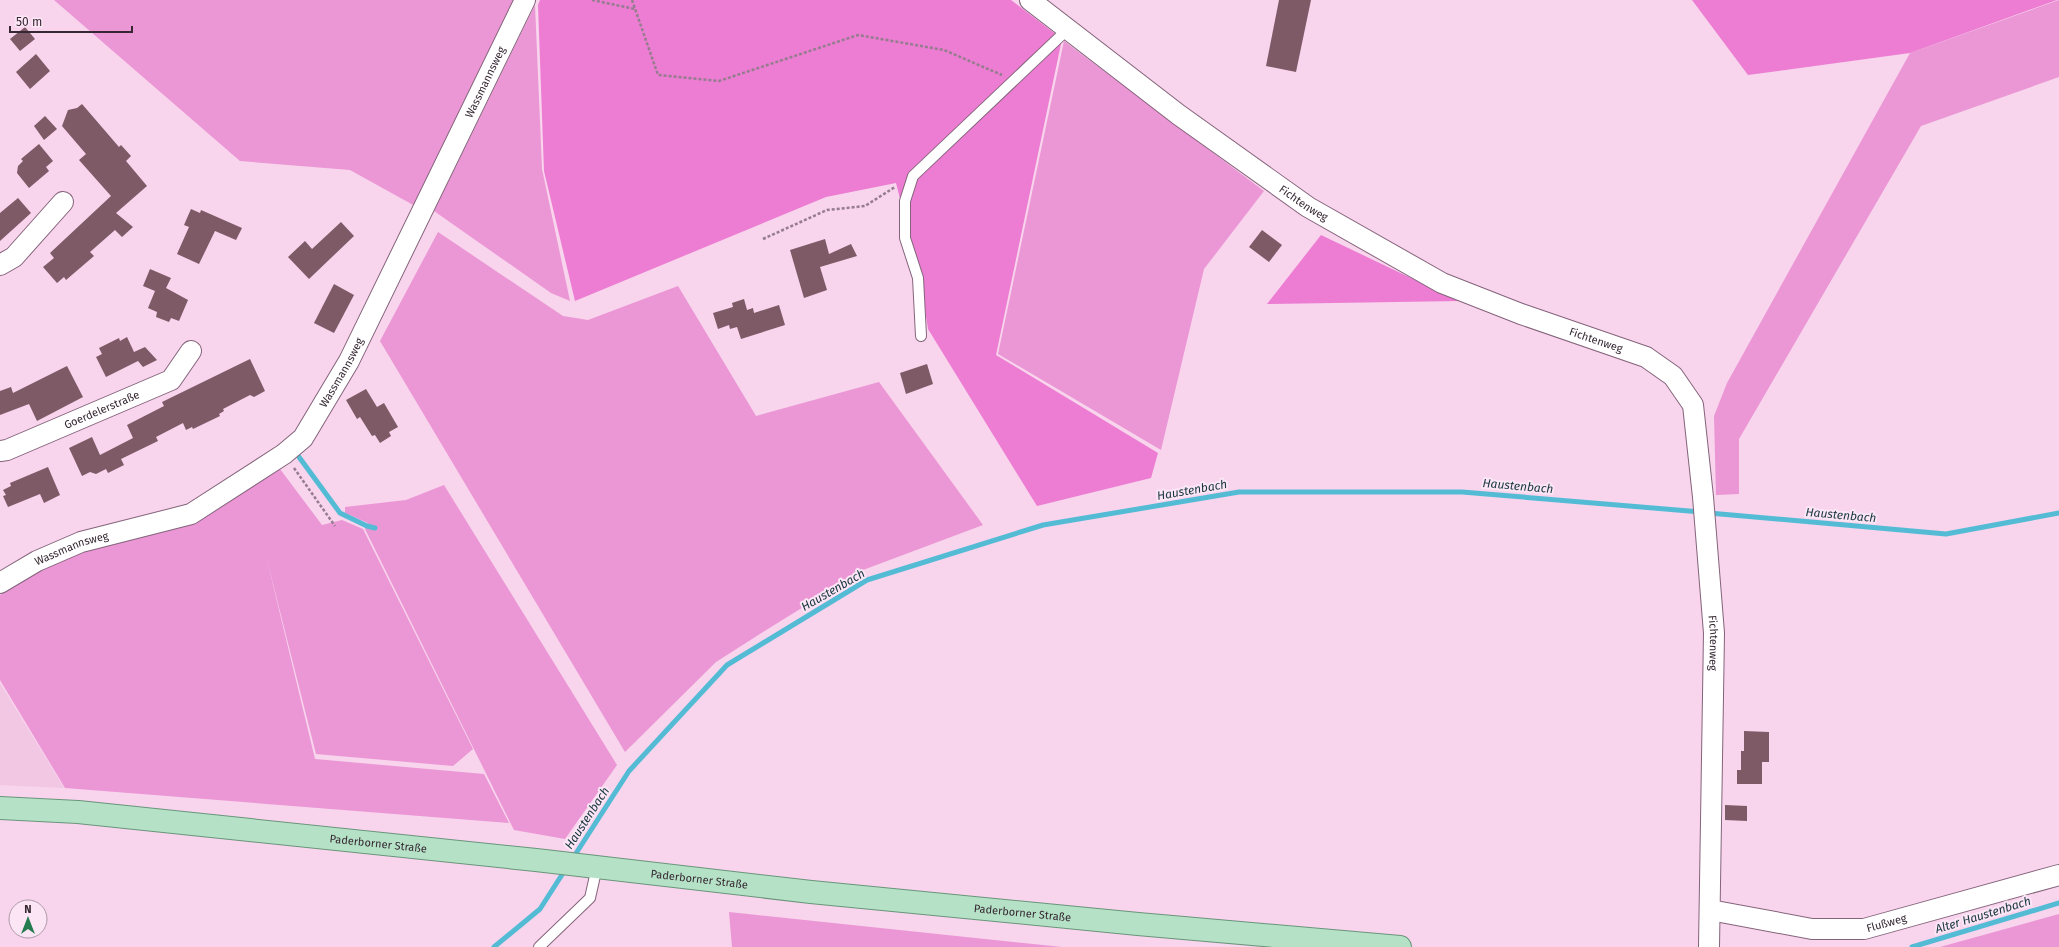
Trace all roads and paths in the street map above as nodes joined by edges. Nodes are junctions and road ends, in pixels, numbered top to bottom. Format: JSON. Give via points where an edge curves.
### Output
{"nodes":[{"id":1,"x":525,"y":0,"type":"edge"},
{"id":2,"x":592,"y":0,"type":"edge"},
{"id":3,"x":632,"y":0,"type":"edge"},
{"id":4,"x":1030,"y":0,"type":"edge"},
{"id":5,"x":635,"y":9,"type":"junction"},
{"id":6,"x":1068,"y":29,"type":"junction"},
{"id":7,"x":1011,"y":84,"type":"junction"},
{"id":8,"x":913,"y":176,"type":"junction"},
{"id":9,"x":63,"y":202,"type":"dead end"},
{"id":10,"x":763,"y":239,"type":"dead end"},
{"id":11,"x":0,"y":265,"type":"edge"},
{"id":12,"x":921,"y":336,"type":"dead end"},
{"id":13,"x":191,"y":351,"type":"dead end"},
{"id":14,"x":0,"y":451,"type":"edge"},
{"id":15,"x":284,"y":454,"type":"junction"},
{"id":16,"x":336,"y":526,"type":"dead end"},
{"id":17,"x":0,"y":583,"type":"edge"},
{"id":18,"x":0,"y":808,"type":"edge"},
{"id":19,"x":595,"y":866,"type":"junction"},
{"id":20,"x":2059,"y":875,"type":"edge"},
{"id":21,"x":1710,"y":910,"type":"junction"},
{"id":22,"x":539,"y":947,"type":"edge"},
{"id":23,"x":1400,"y":947,"type":"edge"},
{"id":24,"x":1710,"y":947,"type":"edge"}],
"edges":[{"from":1,"to":15,"type":"street","name":"Wassmannsweg","via":[[349,361],[303,438]]},
{"from":2,"to":5,"type":"path"},
{"from":3,"to":5,"type":"path"},
{"from":4,"to":6,"type":"street","name":"Fichtenweg"},
{"from":5,"to":7,"type":"path","via":[[658,75],[719,81],[858,35],[944,50],[1000,73]]},
{"from":6,"to":7,"type":"lane"},
{"from":6,"to":21,"type":"street","name":"Fichtenweg","via":[[1179,115],[1308,207],[1442,283],[1521,314],[1646,357],[1673,376],[1693,406],[1714,633]]},
{"from":7,"to":8,"type":"lane"},
{"from":8,"to":10,"type":"path","via":[[865,206],[827,210]]},
{"from":8,"to":12,"type":"lane","via":[[905,201],[905,238],[918,278]]},
{"from":9,"to":11,"type":"street","via":[[14,257]]},
{"from":13,"to":14,"type":"street","name":"Goerdelerstraße","via":[[171,380]]},
{"from":15,"to":16,"type":"path"},
{"from":15,"to":17,"type":"street","name":"Wassmannsweg","via":[[191,514],[81,542],[37,561]]},
{"from":18,"to":19,"type":"main road","name":"Paderborner Straße","via":[[78,812]]},
{"from":19,"to":22,"type":"lane","via":[[590,898]]},
{"from":19,"to":23,"type":"main road","name":"Paderborner Straße","via":[[818,892]]},
{"from":20,"to":21,"type":"street","name":"Flußweg","via":[[1864,929],[1812,929]]},
{"from":21,"to":24,"type":"street","name":"Fichtenweg"}]}
